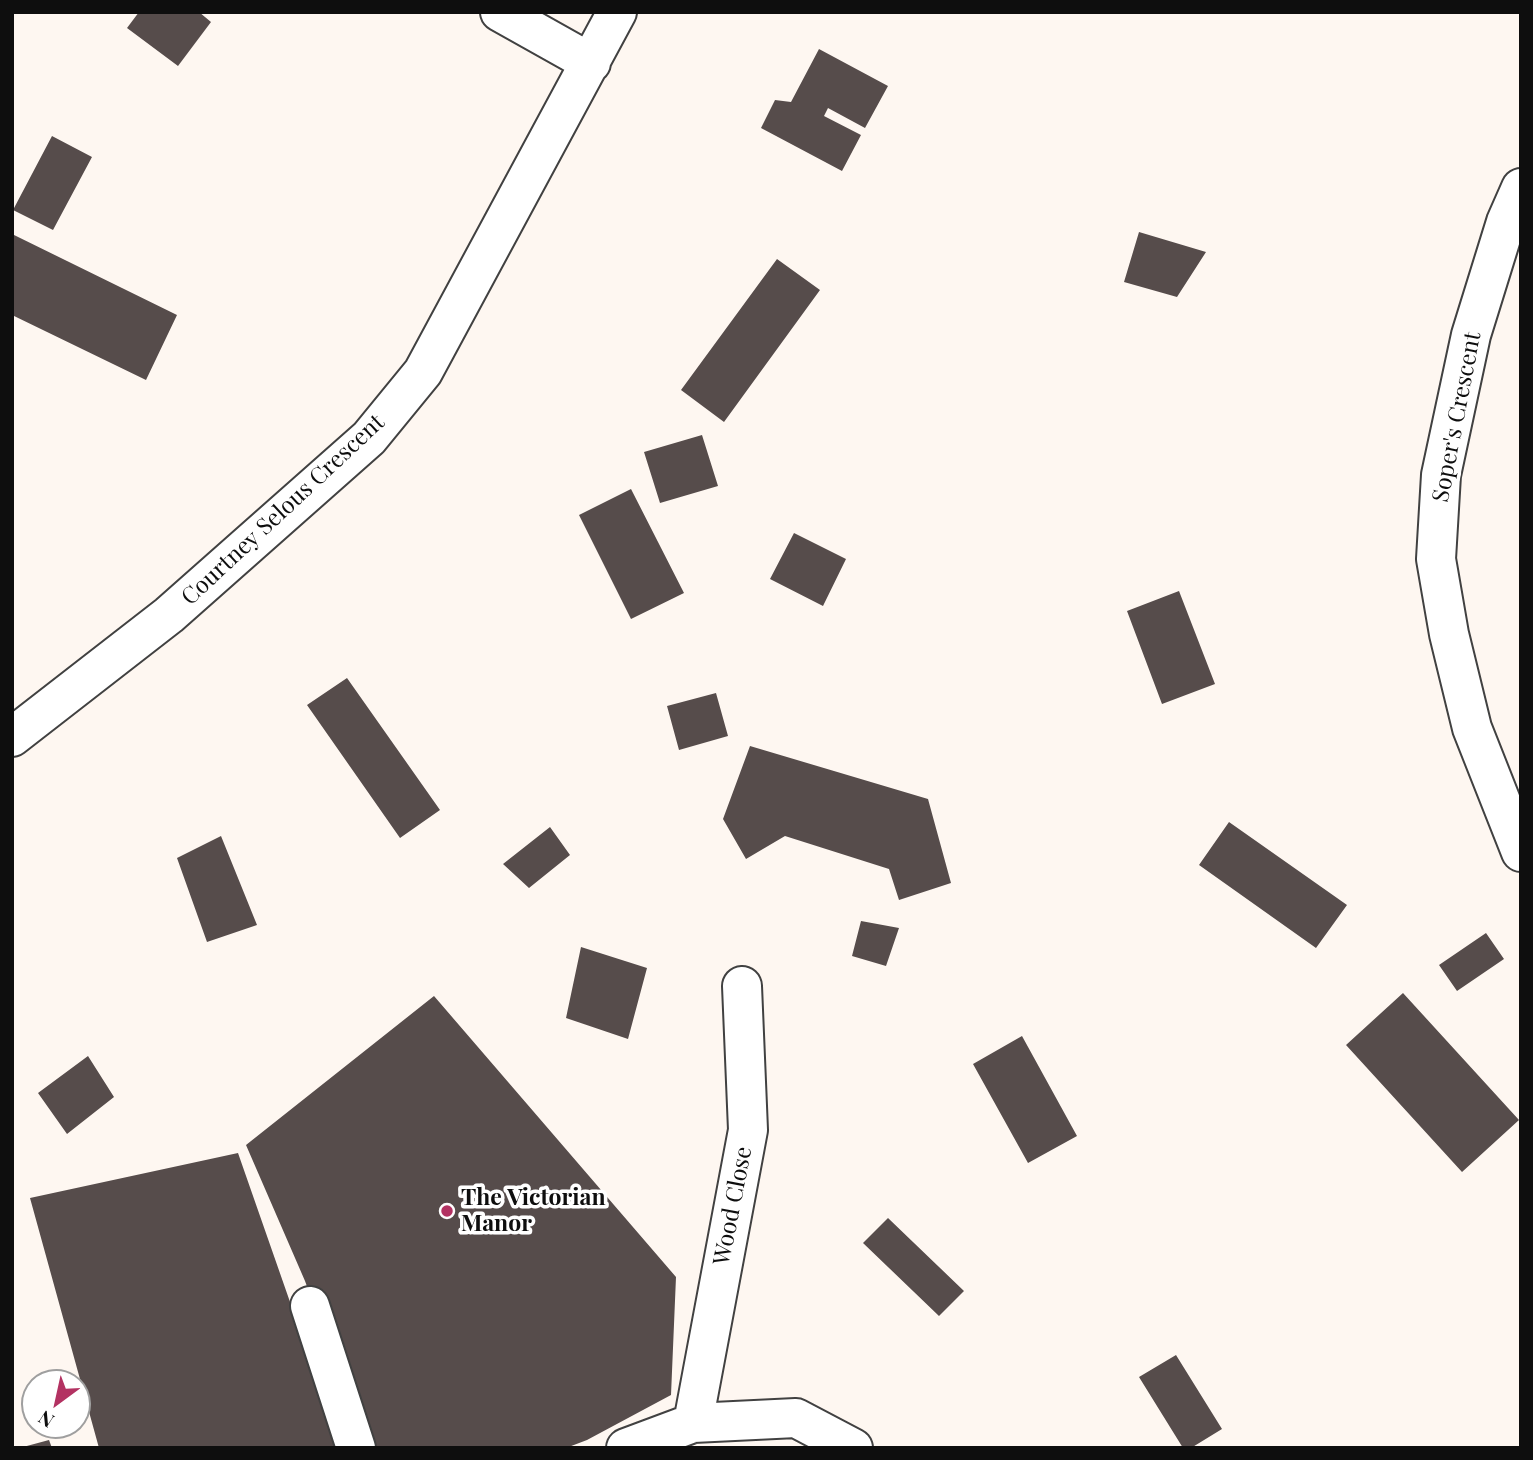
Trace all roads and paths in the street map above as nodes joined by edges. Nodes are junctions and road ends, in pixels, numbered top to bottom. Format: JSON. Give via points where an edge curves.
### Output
{"nodes":[{"id":1,"x":500,"y":12,"type":"edge"},
{"id":2,"x":617,"y":12,"type":"edge"},
{"id":3,"x":592,"y":63,"type":"junction"},
{"id":4,"x":1521,"y":188,"type":"edge"},
{"id":5,"x":12,"y":737,"type":"edge"},
{"id":6,"x":1521,"y":852,"type":"edge"},
{"id":7,"x":742,"y":986,"type":"dead end"},
{"id":8,"x":310,"y":1306,"type":"dead end"},
{"id":9,"x":693,"y":1423,"type":"junction"},
{"id":10,"x":356,"y":1448,"type":"edge"},
{"id":11,"x":626,"y":1448,"type":"edge"},
{"id":12,"x":853,"y":1448,"type":"edge"}],
"edges":[{"from":1,"to":3,"type":"street"},
{"from":2,"to":3,"type":"street","name":"Courtney Selous Crescent"},
{"from":3,"to":5,"type":"street","name":"Courtney Selous Crescent","via":[[423,372],[369,438],[169,615]]},
{"from":4,"to":6,"type":"street","name":"Soper's Crescent","via":[[1471,335],[1441,475],[1436,559],[1472,728]]},
{"from":7,"to":9,"type":"street","name":"Wood Close","via":[[748,1130]]},
{"from":8,"to":10,"type":"street"},
{"from":9,"to":11,"type":"street"},
{"from":9,"to":12,"type":"street","via":[[796,1418]]}]}
